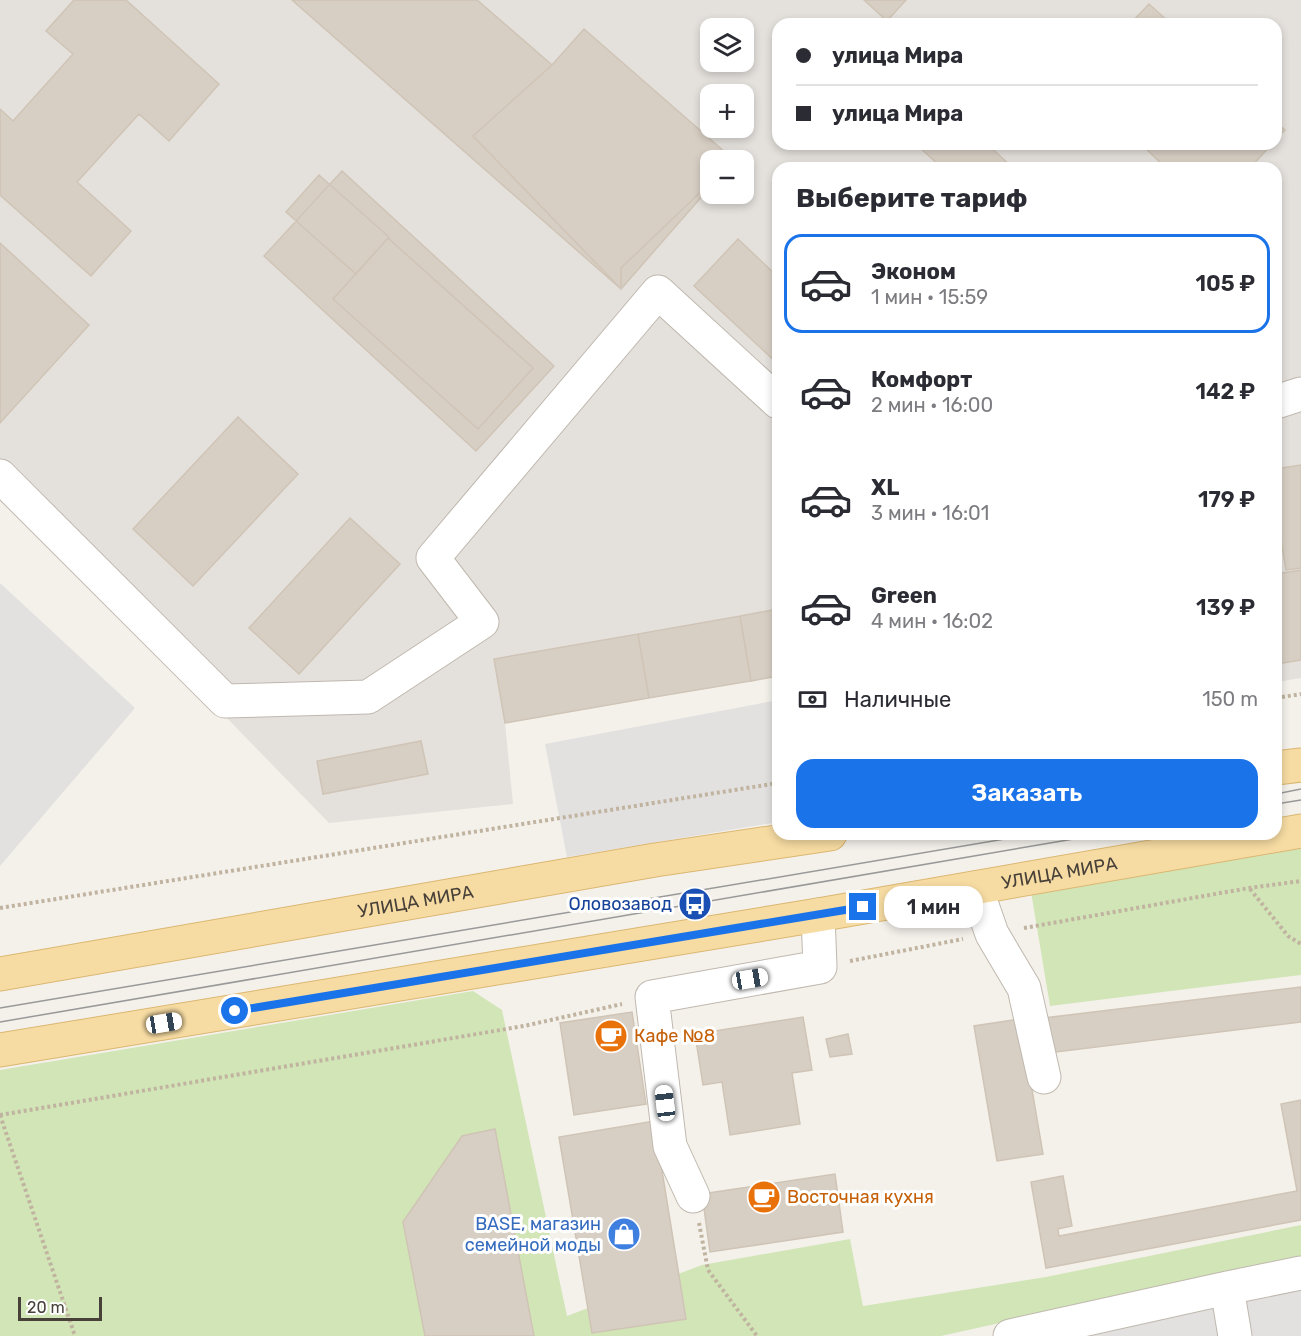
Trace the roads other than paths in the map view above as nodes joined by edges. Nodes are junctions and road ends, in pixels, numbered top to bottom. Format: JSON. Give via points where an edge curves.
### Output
{"nodes":[{"id":1,"x":1301,"y":394,"type":"edge"},
{"id":2,"x":772,"y":396,"type":"edge"},
{"id":3,"x":1282,"y":400,"type":"edge"},
{"id":4,"x":0,"y":476,"type":"edge"},
{"id":5,"x":1301,"y":765,"type":"edge"},
{"id":6,"x":1282,"y":767,"type":"edge"},
{"id":7,"x":1301,"y":831,"type":"edge"},
{"id":8,"x":1282,"y":834,"type":"edge"},
{"id":9,"x":790,"y":840,"type":"edge"},
{"id":10,"x":1250,"y":840,"type":"edge"},
{"id":11,"x":976,"y":888,"type":"junction"},
{"id":12,"x":818,"y":915,"type":"junction"},
{"id":13,"x":0,"y":974,"type":"edge"},
{"id":14,"x":0,"y":1050,"type":"edge"},
{"id":15,"x":1044,"y":1077,"type":"dead end"},
{"id":16,"x":693,"y":1196,"type":"road end"},
{"id":17,"x":1301,"y":1273,"type":"edge"},
{"id":18,"x":1227,"y":1288,"type":"junction"},
{"id":19,"x":1010,"y":1336,"type":"edge"},
{"id":20,"x":1235,"y":1336,"type":"edge"}],
"edges":[{"from":1,"to":3,"type":"street"},
{"from":2,"to":4,"type":"street","via":[[658,292],[433,558],[482,622],[368,697],[225,701]]},
{"from":5,"to":6,"type":"main road"},
{"from":7,"to":8,"type":"main road","name":"УЛИЦА МИРА"},
{"from":9,"to":13,"type":"main road","name":"УЛИЦА МИРА"},
{"from":10,"to":11,"type":"main road","name":"УЛИЦА МИРА"},
{"from":11,"to":12,"type":"main road","name":"УЛИЦА МИРА"},
{"from":11,"to":15,"type":"street","via":[[992,934],[1024,988]]},
{"from":12,"to":14,"type":"main road","name":"УЛИЦА МИРА"},
{"from":12,"to":16,"type":"street","via":[[820,967],[652,997],[670,1146]]},
{"from":17,"to":18,"type":"street"},
{"from":18,"to":19,"type":"street"},
{"from":18,"to":20,"type":"street"}]}
